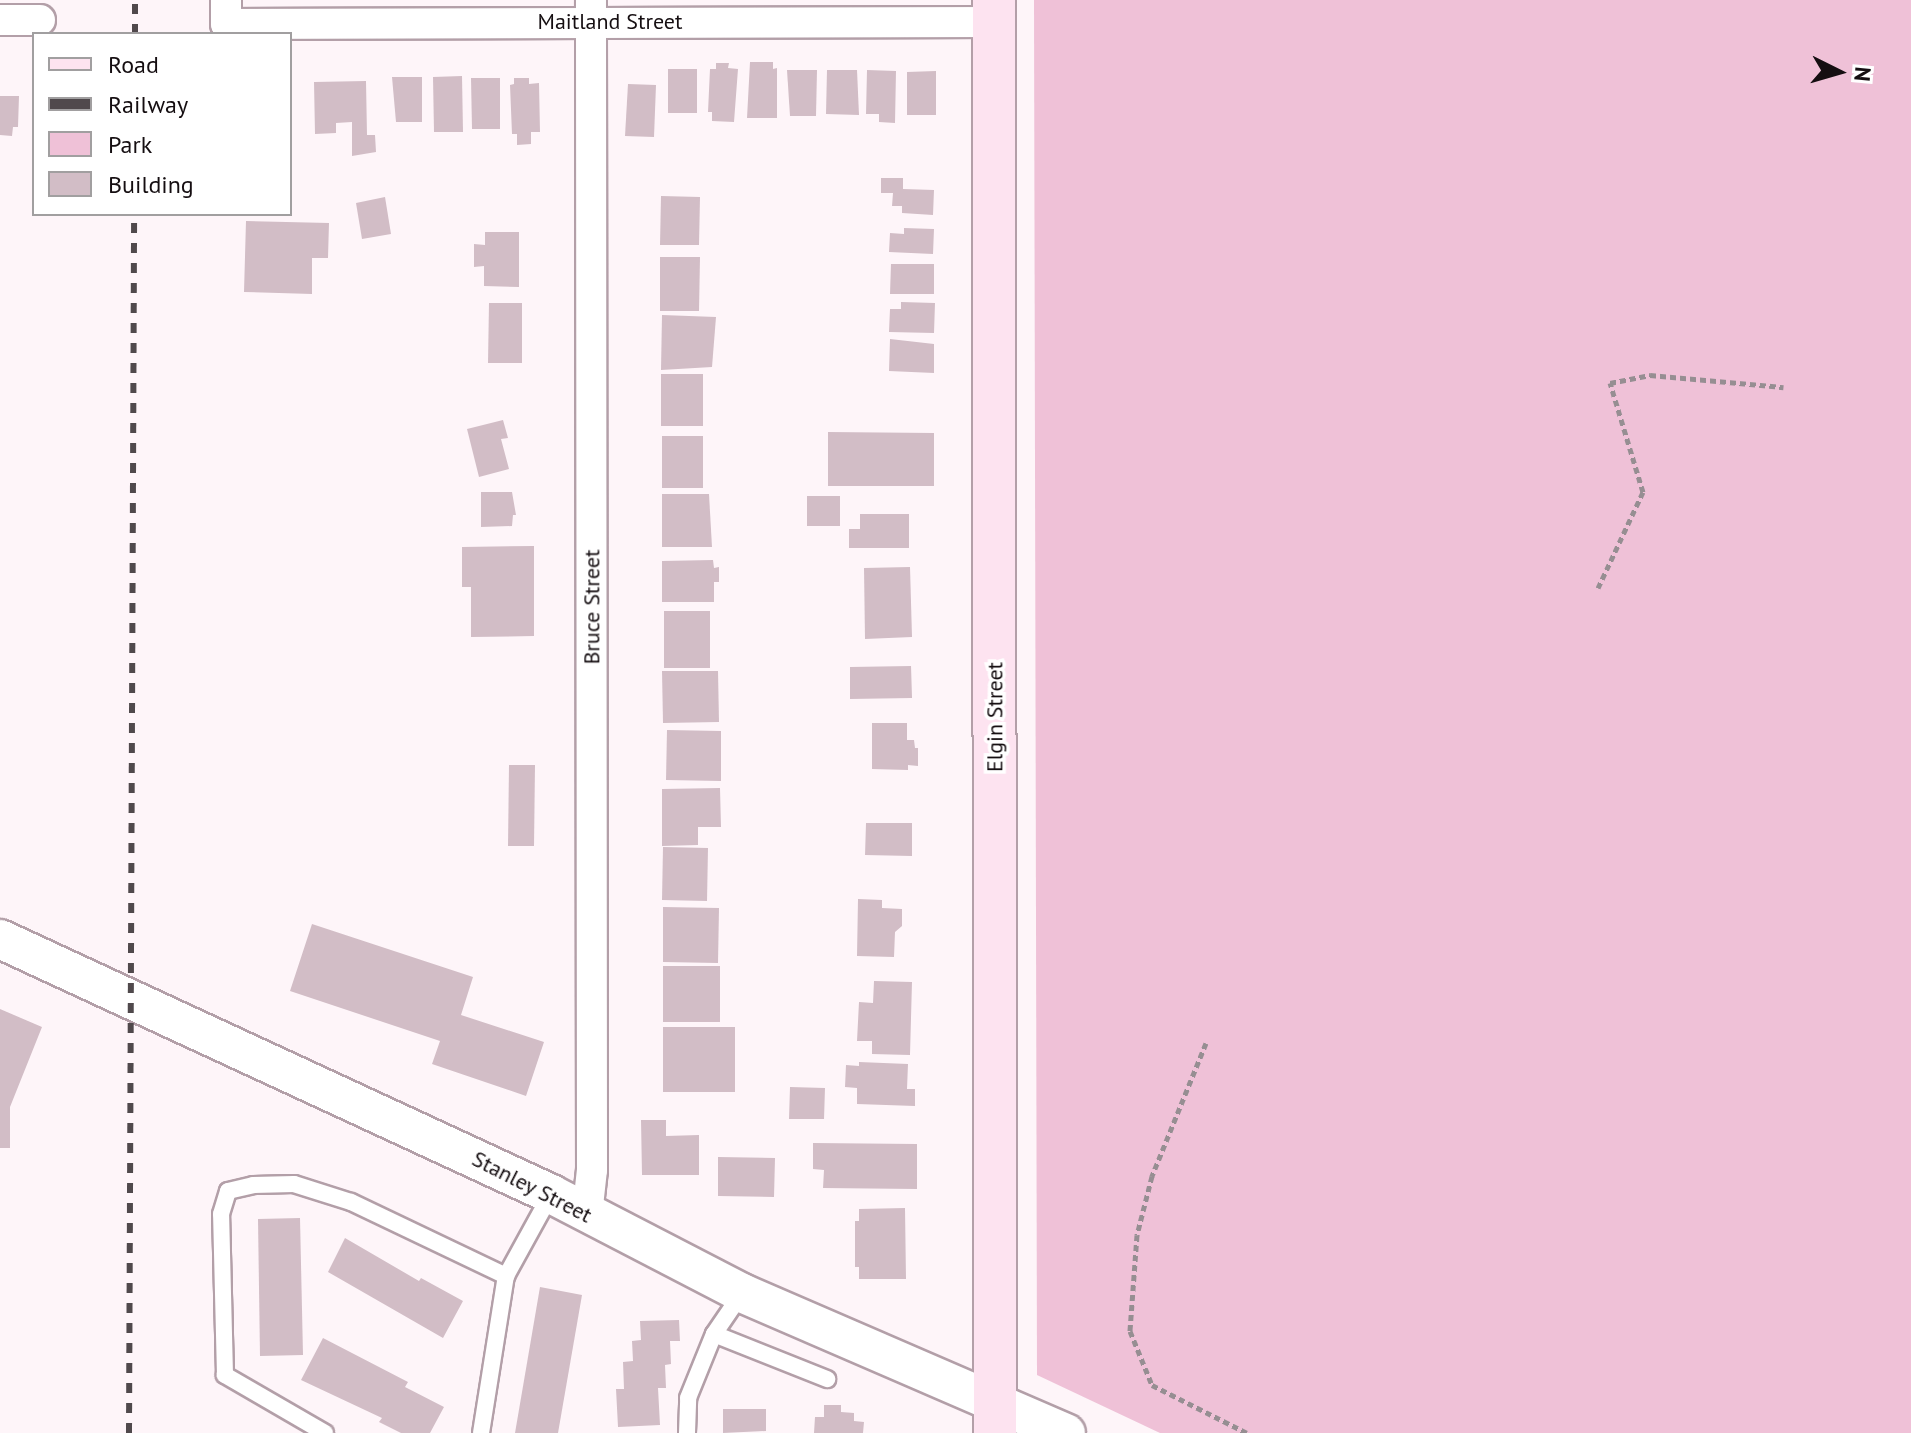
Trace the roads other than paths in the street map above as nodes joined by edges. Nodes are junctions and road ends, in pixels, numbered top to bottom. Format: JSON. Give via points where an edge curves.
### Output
{"nodes":[{"id":1,"x":591,"y":11,"type":"edge"},
{"id":2,"x":994,"y":11,"type":"edge"},
{"id":3,"x":226,"y":12,"type":"edge"},
{"id":4,"x":0,"y":20,"type":"edge"},
{"id":5,"x":40,"y":20,"type":"dead end"},
{"id":6,"x":0,"y":939,"type":"edge"},
{"id":7,"x":551,"y":1194,"type":"junction"},
{"id":8,"x":587,"y":1215,"type":"junction"},
{"id":9,"x":506,"y":1276,"type":"junction"},
{"id":10,"x":742,"y":1293,"type":"junction"},
{"id":11,"x":714,"y":1334,"type":"junction"},
{"id":12,"x":827,"y":1379,"type":"dead end"},
{"id":13,"x":996,"y":1418,"type":"edge"},
{"id":14,"x":325,"y":1433,"type":"edge"},
{"id":15,"x":481,"y":1433,"type":"edge"},
{"id":16,"x":687,"y":1433,"type":"edge"},
{"id":17,"x":1066,"y":1433,"type":"edge"}],
"edges":[{"from":1,"to":2,"type":"street","name":"Maitland Street"},
{"from":1,"to":3,"type":"street","name":"Maitland Street"},
{"from":1,"to":8,"type":"street","name":"Bruce Street","via":[[592,1170]]},
{"from":2,"to":13,"type":"main road","name":"Elgin Street"},
{"from":4,"to":5,"type":"street"},
{"from":6,"to":7,"type":"street","name":"Stanley Street"},
{"from":7,"to":8,"type":"street","name":"Stanley Street"},
{"from":7,"to":9,"type":"lane"},
{"from":8,"to":10,"type":"street","name":"Stanley Street"},
{"from":9,"to":14,"type":"lane","via":[[351,1202],[294,1184],[228,1191],[221,1214],[225,1375]]},
{"from":9,"to":15,"type":"lane"},
{"from":10,"to":11,"type":"lane"},
{"from":10,"to":13,"type":"street","name":"Stanley Street"},
{"from":11,"to":12,"type":"lane"},
{"from":11,"to":16,"type":"lane","via":[[688,1398]]},
{"from":13,"to":17,"type":"street","name":"Stanley Street"}]}
